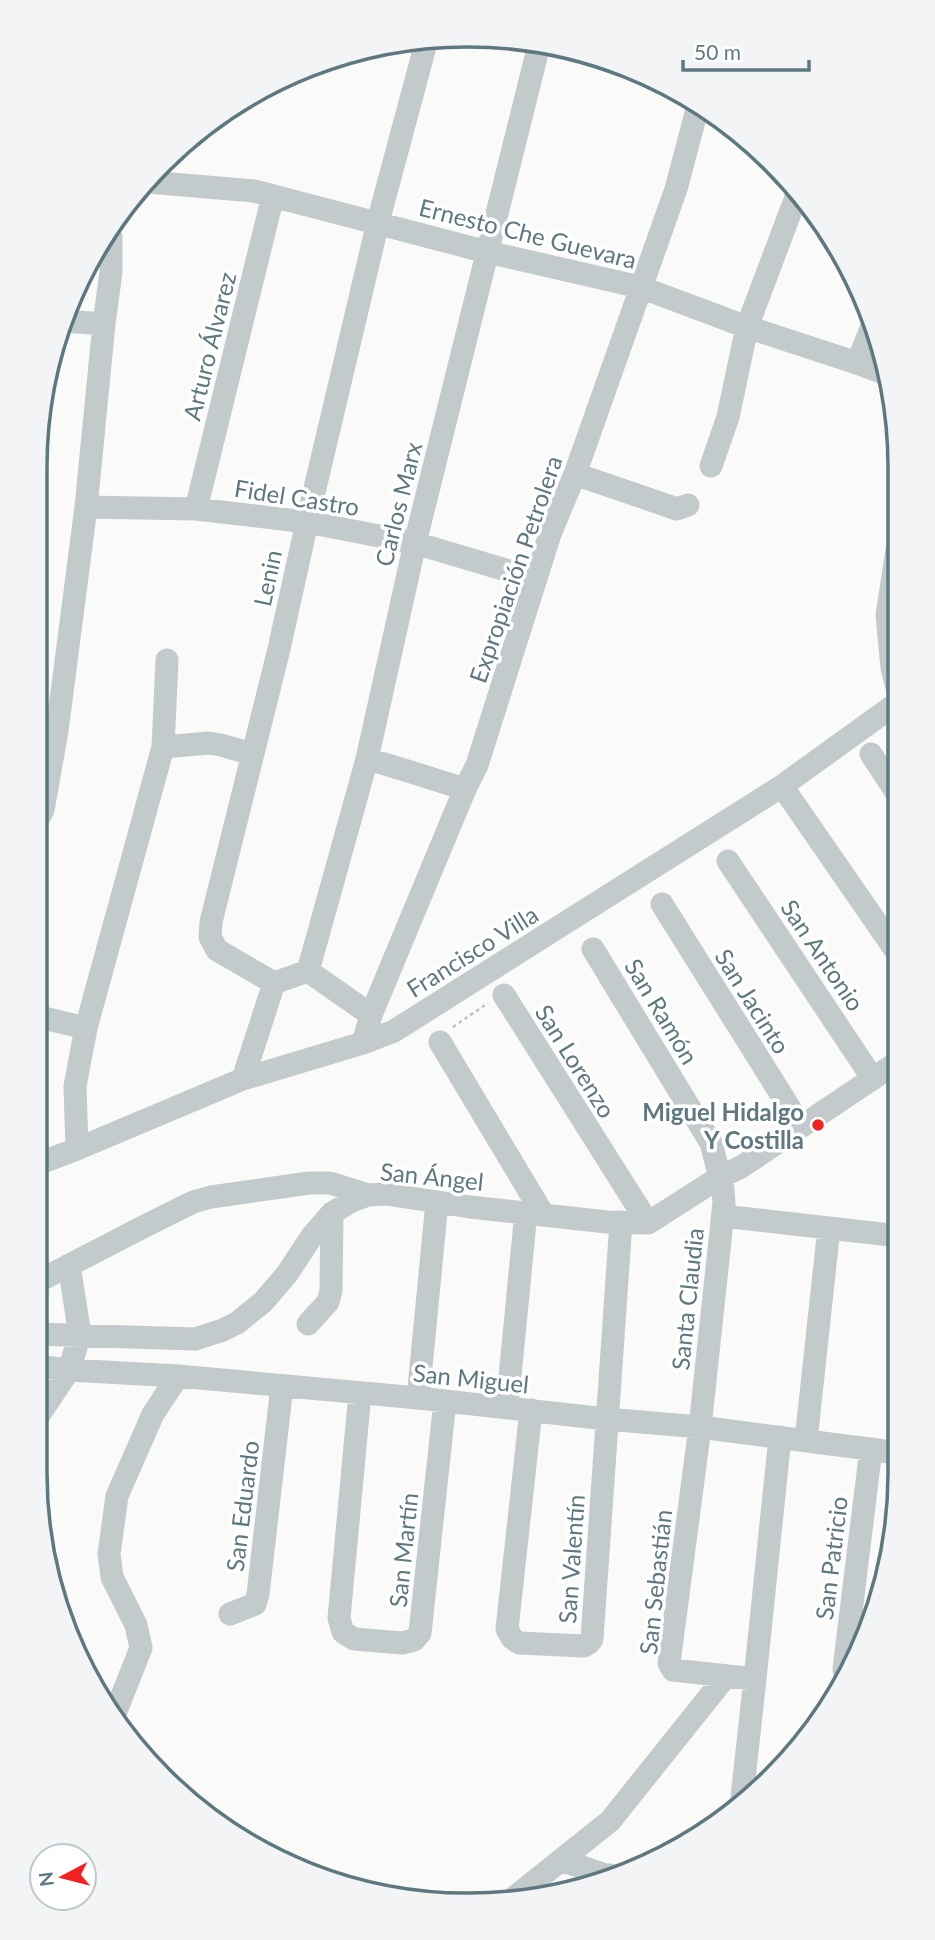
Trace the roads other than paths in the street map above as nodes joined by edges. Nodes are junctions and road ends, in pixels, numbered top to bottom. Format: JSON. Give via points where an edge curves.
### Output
{"nodes":[{"id":1,"x":424,"y":50,"type":"edge"},
{"id":2,"x":537,"y":53,"type":"edge"},
{"id":3,"x":696,"y":115,"type":"edge"},
{"id":4,"x":158,"y":183,"type":"edge"},
{"id":5,"x":273,"y":196,"type":"junction"},
{"id":6,"x":794,"y":203,"type":"edge"},
{"id":7,"x":378,"y":222,"type":"junction"},
{"id":8,"x":111,"y":246,"type":"edge"},
{"id":9,"x":487,"y":252,"type":"junction"},
{"id":10,"x":640,"y":287,"type":"junction"},
{"id":11,"x":74,"y":322,"type":"edge"},
{"id":12,"x":104,"y":324,"type":"junction"},
{"id":13,"x":747,"y":327,"type":"junction"},
{"id":14,"x":867,"y":339,"type":"edge"},
{"id":15,"x":857,"y":363,"type":"junction"},
{"id":16,"x":876,"y":370,"type":"edge"},
{"id":17,"x":711,"y":466,"type":"dead end"},
{"id":18,"x":575,"y":474,"type":"junction"},
{"id":19,"x":688,"y":505,"type":"dead end"},
{"id":20,"x":86,"y":507,"type":"junction"},
{"id":21,"x":196,"y":509,"type":"junction"},
{"id":22,"x":307,"y":522,"type":"junction"},
{"id":23,"x":415,"y":543,"type":"junction"},
{"id":24,"x":536,"y":579,"type":"junction"},
{"id":25,"x":167,"y":660,"type":"dead end"},
{"id":26,"x":888,"y":709,"type":"edge"},
{"id":27,"x":163,"y":747,"type":"junction"},
{"id":28,"x":252,"y":754,"type":"junction"},
{"id":29,"x":871,"y":754,"type":"dead end"},
{"id":30,"x":368,"y":759,"type":"junction"},
{"id":31,"x":888,"y":780,"type":"edge"},
{"id":32,"x":782,"y":786,"type":"junction"},
{"id":33,"x":47,"y":787,"type":"edge"},
{"id":34,"x":465,"y":789,"type":"junction"},
{"id":35,"x":728,"y":861,"type":"dead end"},
{"id":36,"x":662,"y":904,"type":"dead end"},
{"id":37,"x":888,"y":940,"type":"edge"},
{"id":38,"x":593,"y":949,"type":"dead end"},
{"id":39,"x":308,"y":971,"type":"junction"},
{"id":40,"x":274,"y":983,"type":"junction"},
{"id":41,"x":504,"y":995,"type":"road end"},
{"id":42,"x":371,"y":1015,"type":"junction"},
{"id":43,"x":47,"y":1019,"type":"edge"},
{"id":44,"x":86,"y":1028,"type":"junction"},
{"id":45,"x":440,"y":1042,"type":"road end"},
{"id":46,"x":363,"y":1043,"type":"junction"},
{"id":47,"x":888,"y":1069,"type":"edge"},
{"id":48,"x":243,"y":1079,"type":"junction"},
{"id":49,"x":873,"y":1079,"type":"junction"},
{"id":50,"x":801,"y":1126,"type":"junction"},
{"id":51,"x":77,"y":1149,"type":"junction"},
{"id":52,"x":47,"y":1160,"type":"edge"},
{"id":53,"x":720,"y":1177,"type":"junction"},
{"id":54,"x":368,"y":1195,"type":"junction"},
{"id":55,"x":437,"y":1202,"type":"junction"},
{"id":56,"x":332,"y":1213,"type":"junction"},
{"id":57,"x":534,"y":1213,"type":"junction"},
{"id":58,"x":723,"y":1216,"type":"junction"},
{"id":59,"x":621,"y":1222,"type":"junction"},
{"id":60,"x":648,"y":1223,"type":"junction"},
{"id":61,"x":829,"y":1228,"type":"junction"},
{"id":62,"x":888,"y":1235,"type":"edge"},
{"id":63,"x":69,"y":1265,"type":"junction"},
{"id":64,"x":47,"y":1277,"type":"edge"},
{"id":65,"x":308,"y":1324,"type":"dead end"},
{"id":66,"x":47,"y":1334,"type":"edge"},
{"id":67,"x":80,"y":1335,"type":"junction"},
{"id":68,"x":47,"y":1367,"type":"edge"},
{"id":69,"x":69,"y":1370,"type":"junction"},
{"id":70,"x":178,"y":1376,"type":"junction"},
{"id":71,"x":282,"y":1386,"type":"junction"},
{"id":72,"x":360,"y":1393,"type":"junction"},
{"id":73,"x":418,"y":1398,"type":"junction"},
{"id":74,"x":445,"y":1401,"type":"junction"},
{"id":75,"x":47,"y":1403,"type":"edge"},
{"id":76,"x":507,"y":1407,"type":"junction"},
{"id":77,"x":531,"y":1410,"type":"junction"},
{"id":78,"x":606,"y":1419,"type":"junction"},
{"id":79,"x":699,"y":1427,"type":"junction"},
{"id":80,"x":779,"y":1437,"type":"junction"},
{"id":81,"x":806,"y":1440,"type":"junction"},
{"id":82,"x":871,"y":1449,"type":"junction"},
{"id":83,"x":888,"y":1450,"type":"edge"},
{"id":84,"x":230,"y":1614,"type":"dead end"},
{"id":85,"x":846,"y":1654,"type":"edge"},
{"id":86,"x":726,"y":1676,"type":"junction"},
{"id":87,"x":755,"y":1679,"type":"junction"},
{"id":88,"x":118,"y":1706,"type":"edge"},
{"id":89,"x":743,"y":1790,"type":"edge"},
{"id":90,"x":561,"y":1860,"type":"junction"},
{"id":91,"x":596,"y":1872,"type":"edge"},
{"id":92,"x":526,"y":1888,"type":"edge"}],
"edges":[{"from":1,"to":7,"type":"street","name":"Lenin"},
{"from":2,"to":9,"type":"street","name":"Carlos Marx"},
{"from":3,"to":10,"type":"street","name":"Expropiación Petrolera","via":[[676,189]]},
{"from":4,"to":5,"type":"street","name":"Ernesto Che Guevara"},
{"from":5,"to":7,"type":"street","name":"Ernesto Che Guevara"},
{"from":5,"to":21,"type":"street","name":"Arturo Álvarez"},
{"from":6,"to":13,"type":"street"},
{"from":7,"to":9,"type":"street","name":"Ernesto Che Guevara"},
{"from":7,"to":22,"type":"street","name":"Lenin"},
{"from":8,"to":12,"type":"street"},
{"from":9,"to":10,"type":"street","name":"Ernesto Che Guevara"},
{"from":9,"to":23,"type":"street","name":"Carlos Marx"},
{"from":10,"to":13,"type":"street","name":"Ernesto Che Guevara"},
{"from":10,"to":18,"type":"street","name":"Expropiación Petrolera"},
{"from":11,"to":12,"type":"street"},
{"from":12,"to":20,"type":"street"},
{"from":13,"to":15,"type":"street","name":"Ernesto Che Guevara"},
{"from":13,"to":17,"type":"street","via":[[726,426]]},
{"from":14,"to":15,"type":"street"},
{"from":15,"to":16,"type":"street","name":"Ernesto Che Guevara"},
{"from":18,"to":19,"type":"street","via":[[677,509]]},
{"from":18,"to":24,"type":"street","name":"Expropiación Petrolera"},
{"from":20,"to":21,"type":"street","name":"Fidel Castro"},
{"from":20,"to":33,"type":"street"},
{"from":21,"to":22,"type":"street","name":"Fidel Castro"},
{"from":22,"to":23,"type":"street","name":"Fidel Castro"},
{"from":22,"to":28,"type":"street","name":"Lenin"},
{"from":23,"to":24,"type":"street","name":"Fidel Castro"},
{"from":23,"to":30,"type":"street","name":"Carlos Marx"},
{"from":24,"to":34,"type":"street","name":"Expropiación Petrolera","via":[[477,765]]},
{"from":25,"to":27,"type":"street"},
{"from":26,"to":32,"type":"street","name":"Francisco Villa"},
{"from":27,"to":28,"type":"street","via":[[209,743]]},
{"from":27,"to":44,"type":"street"},
{"from":28,"to":40,"type":"street","name":"Lenin","via":[[210,937],[217,950]]},
{"from":29,"to":31,"type":"street"},
{"from":30,"to":34,"type":"street"},
{"from":30,"to":39,"type":"street","name":"Carlos Marx"},
{"from":32,"to":37,"type":"street"},
{"from":32,"to":46,"type":"street","name":"Francisco Villa","via":[[394,1031]]},
{"from":34,"to":42,"type":"street","name":"Expropiación Petrolera"},
{"from":35,"to":49,"type":"street","name":"San Antonio"},
{"from":36,"to":50,"type":"street","name":"San Jacinto"},
{"from":38,"to":53,"type":"street","name":"San Ramón","via":[[711,1143]]},
{"from":39,"to":40,"type":"street"},
{"from":39,"to":42,"type":"street"},
{"from":40,"to":48,"type":"street"},
{"from":41,"to":60,"type":"street","name":"San Lorenzo"},
{"from":42,"to":46,"type":"street","name":"Expropiación Petrolera"},
{"from":43,"to":44,"type":"street"},
{"from":44,"to":51,"type":"street","via":[[75,1086]]},
{"from":45,"to":57,"type":"street"},
{"from":46,"to":48,"type":"street","name":"Francisco Villa"},
{"from":47,"to":49,"type":"street"},
{"from":48,"to":51,"type":"street","name":"Francisco Villa"},
{"from":49,"to":50,"type":"street"},
{"from":50,"to":53,"type":"street"},
{"from":51,"to":52,"type":"street","name":"Francisco Villa"},
{"from":53,"to":58,"type":"street","name":"Santa Claudia"},
{"from":53,"to":60,"type":"street"},
{"from":54,"to":55,"type":"street","name":"San Ángel"},
{"from":54,"to":56,"type":"street","name":"San Ángel"},
{"from":54,"to":63,"type":"street","via":[[330,1183],[309,1183],[211,1197]]},
{"from":55,"to":57,"type":"street","name":"San Ángel"},
{"from":55,"to":73,"type":"street"},
{"from":56,"to":65,"type":"street","via":[[331,1290],[328,1302]]},
{"from":56,"to":67,"type":"street","name":"San Ángel","via":[[263,1302],[237,1323],[195,1339]]},
{"from":57,"to":59,"type":"street","name":"San Ángel"},
{"from":57,"to":76,"type":"street"},
{"from":58,"to":61,"type":"street"},
{"from":58,"to":79,"type":"street","name":"Santa Claudia"},
{"from":59,"to":60,"type":"street","name":"San Ángel"},
{"from":59,"to":78,"type":"street"},
{"from":61,"to":62,"type":"street"},
{"from":61,"to":81,"type":"street"},
{"from":63,"to":64,"type":"street"},
{"from":63,"to":67,"type":"street"},
{"from":66,"to":67,"type":"street","name":"San Ángel"},
{"from":67,"to":69,"type":"street"},
{"from":68,"to":69,"type":"street","name":"San Miguel"},
{"from":69,"to":70,"type":"street","name":"San Miguel"},
{"from":69,"to":75,"type":"street"},
{"from":70,"to":71,"type":"street","name":"San Miguel"},
{"from":70,"to":88,"type":"street","via":[[153,1414],[117,1496],[109,1554],[112,1577],[136,1625],[141,1648]]},
{"from":71,"to":72,"type":"street","name":"San Miguel"},
{"from":71,"to":84,"type":"street","name":"San Eduardo","via":[[258,1594],[255,1604]]},
{"from":72,"to":73,"type":"street","name":"San Miguel"},
{"from":72,"to":74,"type":"street","name":"San Martín","via":[[339,1618],[348,1637],[366,1640],[402,1643],[421,1633]]},
{"from":73,"to":74,"type":"street","name":"San Miguel"},
{"from":74,"to":76,"type":"street","name":"San Miguel"},
{"from":76,"to":77,"type":"street","name":"San Miguel"},
{"from":77,"to":78,"type":"street","name":"San Miguel"},
{"from":77,"to":78,"type":"street","name":"San Valentín","via":[[507,1629],[519,1643],[582,1646],[592,1639]]},
{"from":78,"to":79,"type":"street","name":"San Miguel"},
{"from":79,"to":80,"type":"street","name":"San Miguel"},
{"from":79,"to":86,"type":"street","name":"San Sebastián","via":[[668,1663],[677,1671]]},
{"from":80,"to":81,"type":"street","name":"San Miguel"},
{"from":80,"to":87,"type":"street"},
{"from":81,"to":82,"type":"street","name":"San Miguel"},
{"from":82,"to":83,"type":"street","name":"San Miguel"},
{"from":82,"to":85,"type":"street","name":"San Patricio"},
{"from":86,"to":87,"type":"street","name":"San Sebastián"},
{"from":86,"to":90,"type":"street","via":[[610,1821]]},
{"from":87,"to":89,"type":"street"},
{"from":90,"to":91,"type":"street"},
{"from":90,"to":92,"type":"street"}]}
